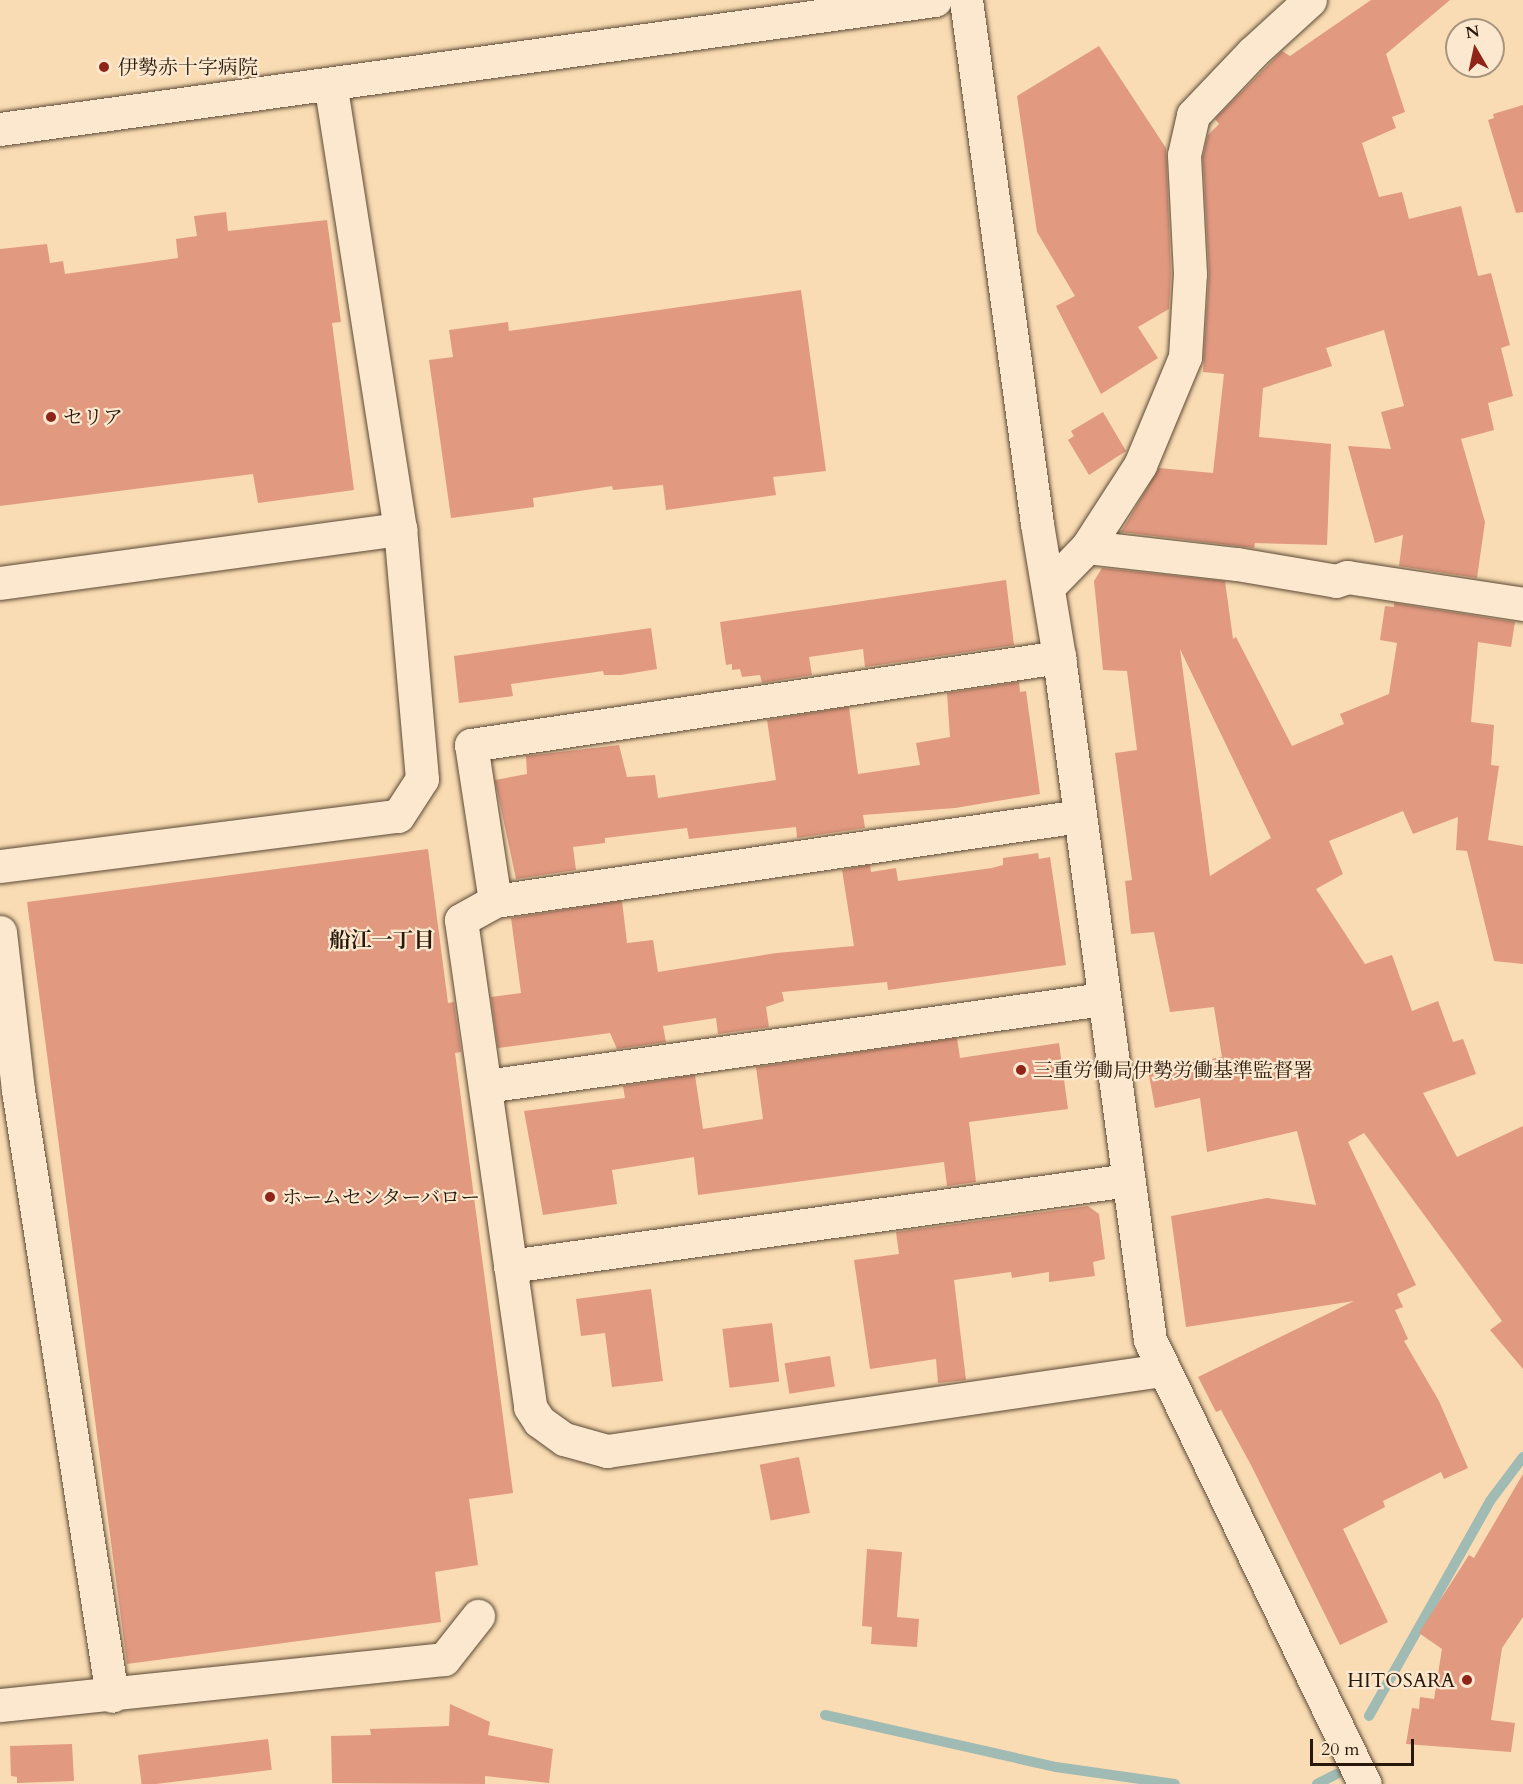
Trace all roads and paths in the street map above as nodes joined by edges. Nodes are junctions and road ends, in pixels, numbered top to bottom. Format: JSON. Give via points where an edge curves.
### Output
{"nodes":[{"id":1,"x":935,"y":0,"type":"edge"},
{"id":2,"x":966,"y":0,"type":"edge"},
{"id":3,"x":1310,"y":0,"type":"edge"},
{"id":4,"x":330,"y":84,"type":"junction"},
{"id":5,"x":0,"y":129,"type":"edge"},
{"id":6,"x":400,"y":529,"type":"junction"},
{"id":7,"x":1087,"y":547,"type":"junction"},
{"id":8,"x":0,"y":583,"type":"edge"},
{"id":9,"x":1049,"y":586,"type":"junction"},
{"id":10,"x":1523,"y":604,"type":"edge"},
{"id":11,"x":1059,"y":657,"type":"junction"},
{"id":12,"x":1080,"y":816,"type":"junction"},
{"id":13,"x":0,"y":866,"type":"edge"},
{"id":14,"x":495,"y":901,"type":"junction"},
{"id":15,"x":0,"y":932,"type":"edge"},
{"id":16,"x":1103,"y":999,"type":"junction"},
{"id":17,"x":486,"y":1086,"type":"junction"},
{"id":18,"x":1128,"y":1180,"type":"junction"},
{"id":19,"x":510,"y":1266,"type":"junction"},
{"id":20,"x":1162,"y":1370,"type":"junction"},
{"id":21,"x":478,"y":1616,"type":"dead end"},
{"id":22,"x":112,"y":1696,"type":"junction"},
{"id":23,"x":0,"y":1705,"type":"edge"},
{"id":24,"x":1365,"y":1784,"type":"edge"}],
"edges":[{"from":1,"to":4,"type":"street"},
{"from":2,"to":9,"type":"street"},
{"from":3,"to":7,"type":"street","via":[[1193,115],[1184,155],[1190,274],[1185,357],[1140,465]]},
{"from":4,"to":5,"type":"street"},
{"from":4,"to":6,"type":"street"},
{"from":6,"to":8,"type":"street"},
{"from":6,"to":13,"type":"street","via":[[422,779],[398,816]]},
{"from":7,"to":9,"type":"street"},
{"from":7,"to":10,"type":"street","via":[[1237,564],[1336,581],[1347,577]]},
{"from":9,"to":11,"type":"street"},
{"from":11,"to":12,"type":"street"},
{"from":11,"to":14,"type":"street","via":[[471,745]]},
{"from":12,"to":14,"type":"street"},
{"from":12,"to":16,"type":"street"},
{"from":14,"to":17,"type":"street","via":[[461,920]]},
{"from":15,"to":22,"type":"street","via":[[18,1090]]},
{"from":16,"to":17,"type":"street"},
{"from":16,"to":18,"type":"street"},
{"from":17,"to":19,"type":"street"},
{"from":18,"to":19,"type":"street"},
{"from":18,"to":20,"type":"street","via":[[1150,1340]]},
{"from":19,"to":20,"type":"street","via":[[530,1407],[539,1421],[564,1439],[607,1451]]},
{"from":20,"to":24,"type":"street"},
{"from":21,"to":22,"type":"street","via":[[444,1659]]},
{"from":22,"to":23,"type":"street"}]}
